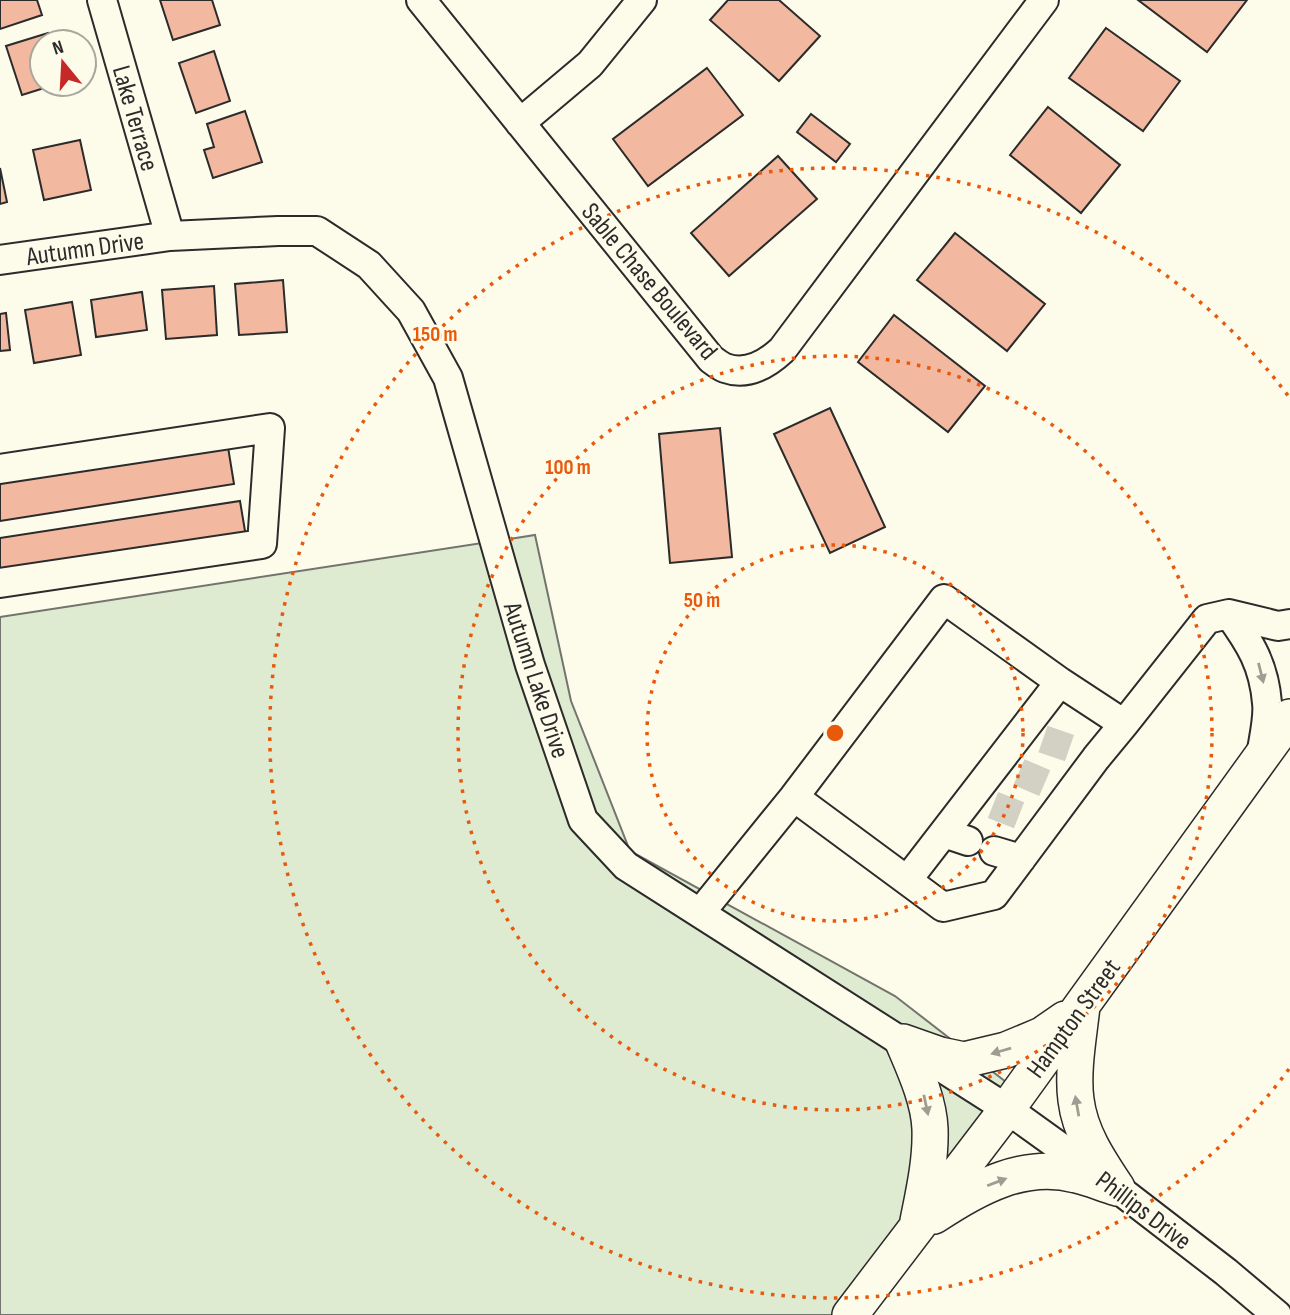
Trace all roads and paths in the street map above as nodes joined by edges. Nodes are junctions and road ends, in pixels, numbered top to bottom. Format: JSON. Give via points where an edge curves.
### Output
{"nodes":[{"id":1,"x":102,"y":0,"type":"edge"},
{"id":2,"x":421,"y":0,"type":"edge"},
{"id":3,"x":642,"y":0,"type":"edge"},
{"id":4,"x":1044,"y":0,"type":"edge"},
{"id":5,"x":520,"y":123,"type":"junction"},
{"id":6,"x":170,"y":236,"type":"junction"},
{"id":7,"x":0,"y":260,"type":"edge"},
{"id":8,"x":0,"y":469,"type":"edge"},
{"id":9,"x":0,"y":583,"type":"edge"},
{"id":10,"x":1228,"y":614,"type":"junction"},
{"id":11,"x":1290,"y":624,"type":"edge"},
{"id":12,"x":1060,"y":681,"type":"junction"},
{"id":13,"x":1290,"y":717,"type":"edge"},
{"id":14,"x":1124,"y":724,"type":"junction"},
{"id":15,"x":1261,"y":757,"type":"junction"},
{"id":16,"x":794,"y":797,"type":"junction"},
{"id":17,"x":994,"y":850,"type":"dead end"},
{"id":18,"x":1021,"y":859,"type":"junction"},
{"id":19,"x":908,"y":880,"type":"junction"},
{"id":20,"x":700,"y":914,"type":"junction"},
{"id":21,"x":1082,"y":1006,"type":"junction"},
{"id":22,"x":903,"y":1041,"type":"junction"},
{"id":23,"x":1007,"y":1109,"type":"junction"},
{"id":24,"x":1117,"y":1188,"type":"junction"},
{"id":25,"x":917,"y":1228,"type":"junction"},
{"id":26,"x":850,"y":1315,"type":"edge"},
{"id":27,"x":1277,"y":1315,"type":"edge"}],
"edges":[{"from":1,"to":6,"type":"street","name":"Lake Terrace"},
{"from":2,"to":5,"type":"street","name":"Sable Chase Boulevard"},
{"from":3,"to":5,"type":"street","via":[[590,64]]},
{"from":4,"to":5,"type":"street","name":"Sable Chase Boulevard","via":[[782,350],[758,368],[726,368],[711,359]]},
{"from":6,"to":7,"type":"street","name":"Autumn Drive"},
{"from":6,"to":20,"type":"street","name":"Autumn Lake Drive","via":[[317,231],[369,265],[411,311],[448,378],[530,665],[583,820],[626,866]]},
{"from":8,"to":9,"type":"street","via":[[270,428],[262,544]]},
{"from":10,"to":11,"type":"street","via":[[1278,626]]},
{"from":10,"to":14,"type":"street","via":[[1207,619]]},
{"from":10,"to":15,"type":"street","one_way":true,"via":[[1260,665],[1268,705]]},
{"from":12,"to":14,"type":"street"},
{"from":12,"to":16,"type":"street","via":[[944,599]]},
{"from":12,"to":19,"type":"street","via":[[1033,735],[956,837]]},
{"from":13,"to":15,"type":"main road","name":"Hampton Street"},
{"from":14,"to":18,"type":"street","via":[[1084,754],[1034,821]]},
{"from":15,"to":21,"type":"main road","name":"Hampton Street"},
{"from":16,"to":19,"type":"street"},
{"from":16,"to":20,"type":"street"},
{"from":17,"to":18,"type":"street"},
{"from":18,"to":19,"type":"street","via":[[994,895],[943,907]]},
{"from":20,"to":22,"type":"street","name":"Autumn Lake Drive"},
{"from":21,"to":22,"type":"main road","one_way":true,"via":[[1042,1035],[1006,1051],[964,1060]]},
{"from":21,"to":23,"type":"main road","name":"Hampton Street"},
{"from":24,"to":21,"type":"main road","one_way":true,"via":[[1096,1156],[1075,1098]]},
{"from":22,"to":23,"type":"street","name":"Autumn Lake Drive"},
{"from":22,"to":25,"type":"main road","one_way":true,"via":[[921,1083],[930,1128]]},
{"from":23,"to":24,"type":"street","name":"Phillips Drive"},
{"from":23,"to":25,"type":"main road","name":"Hampton Street"},
{"from":25,"to":24,"type":"main road","one_way":true,"via":[[965,1196],[1034,1171],[1073,1174]]},
{"from":24,"to":27,"type":"street","name":"Phillips Drive"},
{"from":25,"to":26,"type":"main road","name":"Hampton Street"}]}
